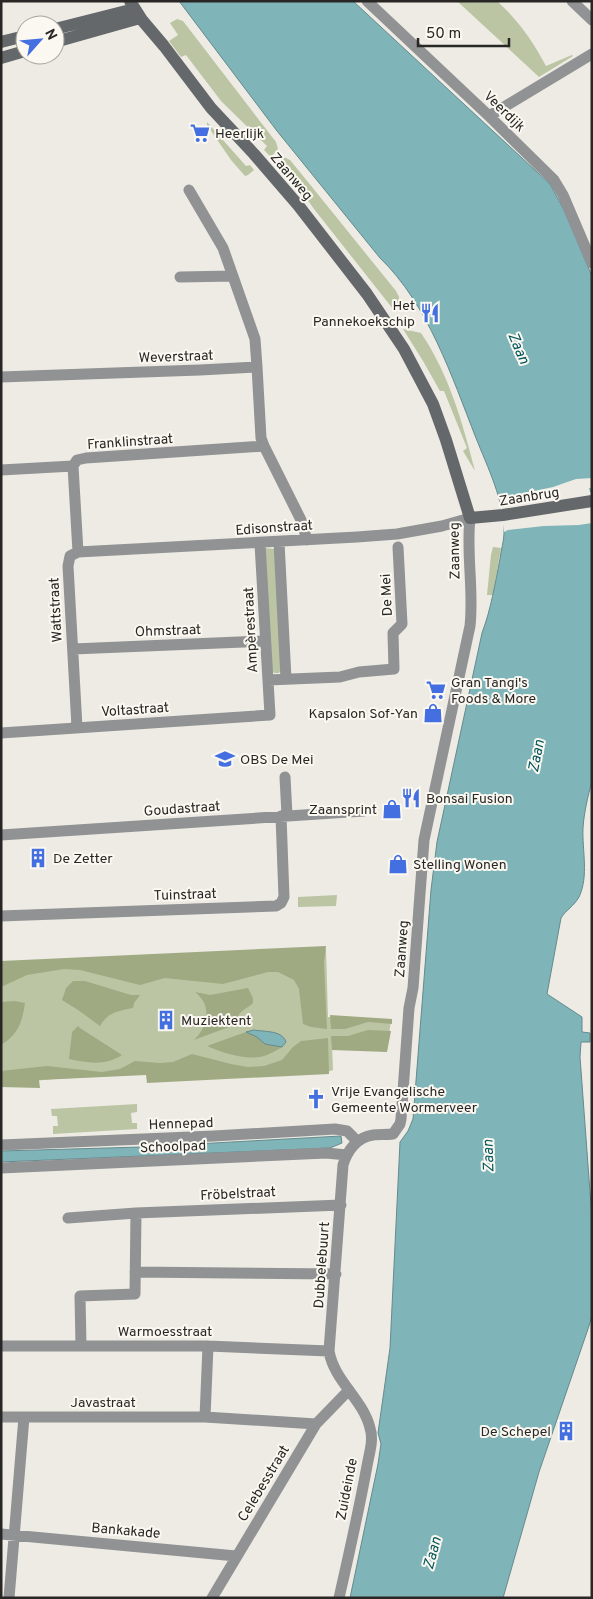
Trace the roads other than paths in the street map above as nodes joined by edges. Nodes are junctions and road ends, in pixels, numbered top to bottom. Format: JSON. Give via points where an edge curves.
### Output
{"nodes":[{"id":1,"x":367,"y":1,"type":"edge"},
{"id":2,"x":572,"y":1,"type":"edge"},
{"id":3,"x":135,"y":9,"type":"edge"},
{"id":4,"x":592,"y":20,"type":"edge"},
{"id":5,"x":65,"y":26,"type":"edge"},
{"id":6,"x":15,"y":38,"type":"edge"},
{"id":7,"x":65,"y":38,"type":"edge"},
{"id":8,"x":1,"y":42,"type":"edge"},
{"id":9,"x":15,"y":54,"type":"edge"},
{"id":10,"x":592,"y":54,"type":"edge"},
{"id":11,"x":1,"y":58,"type":"edge"},
{"id":12,"x":489,"y":116,"type":"junction"},
{"id":13,"x":189,"y":190,"type":"dead end"},
{"id":14,"x":592,"y":263,"type":"edge"},
{"id":15,"x":233,"y":276,"type":"junction"},
{"id":16,"x":180,"y":277,"type":"dead end"},
{"id":17,"x":257,"y":367,"type":"junction"},
{"id":18,"x":1,"y":377,"type":"edge"},
{"id":19,"x":264,"y":446,"type":"junction"},
{"id":20,"x":73,"y":466,"type":"junction"},
{"id":21,"x":1,"y":470,"type":"edge"},
{"id":22,"x":592,"y":501,"type":"edge"},
{"id":23,"x":470,"y":518,"type":"junction"},
{"id":24,"x":307,"y":540,"type":"junction"},
{"id":25,"x":279,"y":542,"type":"junction"},
{"id":26,"x":260,"y":544,"type":"junction"},
{"id":27,"x":398,"y":547,"type":"dead end"},
{"id":28,"x":78,"y":552,"type":"junction"},
{"id":29,"x":265,"y":641,"type":"junction"},
{"id":30,"x":73,"y":649,"type":"junction"},
{"id":31,"x":286,"y":678,"type":"junction"},
{"id":32,"x":268,"y":680,"type":"junction"},
{"id":33,"x":270,"y":715,"type":"joint"},
{"id":34,"x":77,"y":728,"type":"junction"},
{"id":35,"x":1,"y":733,"type":"edge"},
{"id":36,"x":285,"y":777,"type":"dead end"},
{"id":37,"x":364,"y":810,"type":"dead end"},
{"id":38,"x":284,"y":815,"type":"junction"},
{"id":39,"x":1,"y":835,"type":"edge"},
{"id":40,"x":1,"y":916,"type":"edge"},
{"id":41,"x":357,"y":1141,"type":"junction"},
{"id":42,"x":1,"y":1145,"type":"edge"},
{"id":43,"x":347,"y":1155,"type":"junction"},
{"id":44,"x":1,"y":1168,"type":"edge"},
{"id":45,"x":341,"y":1204,"type":"junction"},
{"id":46,"x":136,"y":1213,"type":"junction"},
{"id":47,"x":68,"y":1218,"type":"dead end"},
{"id":48,"x":135,"y":1272,"type":"junction"},
{"id":49,"x":336,"y":1274,"type":"junction"},
{"id":50,"x":1,"y":1346,"type":"edge"},
{"id":51,"x":81,"y":1346,"type":"junction"},
{"id":52,"x":208,"y":1346,"type":"junction"},
{"id":53,"x":330,"y":1351,"type":"junction"},
{"id":54,"x":349,"y":1390,"type":"junction"},
{"id":55,"x":1,"y":1417,"type":"edge"},
{"id":56,"x":24,"y":1417,"type":"junction"},
{"id":57,"x":206,"y":1417,"type":"junction"},
{"id":58,"x":316,"y":1424,"type":"junction"},
{"id":59,"x":1,"y":1534,"type":"edge"},
{"id":60,"x":13,"y":1535,"type":"junction"},
{"id":61,"x":236,"y":1556,"type":"junction"},
{"id":62,"x":8,"y":1598,"type":"edge"},
{"id":63,"x":212,"y":1598,"type":"edge"},
{"id":64,"x":339,"y":1598,"type":"edge"}],
"edges":[{"from":1,"to":12,"type":"street","name":"Veerdijk"},
{"from":2,"to":4,"type":"street"},
{"from":3,"to":5,"type":"main road"},
{"from":3,"to":7,"type":"main road"},
{"from":3,"to":23,"type":"main road","name":"Zaanweg","via":[[210,108],[298,205],[367,294],[404,349],[437,414]]},
{"from":6,"to":8,"type":"main road"},
{"from":9,"to":11,"type":"main road"},
{"from":10,"to":12,"type":"street"},
{"from":12,"to":14,"type":"street","name":"Veerdijk","via":[[548,172],[558,186]]},
{"from":13,"to":15,"type":"street","via":[[223,248]]},
{"from":15,"to":16,"type":"street"},
{"from":15,"to":17,"type":"street","via":[[255,339]]},
{"from":17,"to":18,"type":"street","name":"Weverstraat"},
{"from":17,"to":19,"type":"street","via":[[260,430]]},
{"from":19,"to":20,"type":"street","name":"Franklinstraat","via":[[86,458],[77,460]]},
{"from":19,"to":24,"type":"street"},
{"from":20,"to":21,"type":"street","name":"Franklinstraat"},
{"from":20,"to":28,"type":"street","name":"Wattstraat"},
{"from":22,"to":23,"type":"main road","name":"Zaanbrug"},
{"from":23,"to":24,"type":"street","name":"Edisonstraat","via":[[398,534]]},
{"from":23,"to":41,"type":"street","name":"Zaanweg","via":[[471,618],[424,840],[401,1119],[393,1134],[370,1135]]},
{"from":24,"to":25,"type":"street","name":"Edisonstraat"},
{"from":25,"to":26,"type":"street","name":"Edisonstraat"},
{"from":25,"to":31,"type":"street"},
{"from":26,"to":28,"type":"street","name":"Edisonstraat"},
{"from":26,"to":29,"type":"street","name":"Ampèrestraat"},
{"from":27,"to":31,"type":"street","name":"De Mei","via":[[402,624],[394,633],[394,669],[340,677]]},
{"from":28,"to":30,"type":"street","name":"Wattstraat","via":[[70,556],[68,566]]},
{"from":29,"to":30,"type":"street","name":"Ohmstraat"},
{"from":29,"to":32,"type":"street","name":"Ampèrestraat"},
{"from":30,"to":34,"type":"street","name":"Wattstraat"},
{"from":31,"to":32,"type":"street"},
{"from":32,"to":33,"type":"street","name":"Ampèrestraat"},
{"from":33,"to":34,"type":"street","name":"Voltastraat"},
{"from":34,"to":35,"type":"street","name":"Voltastraat"},
{"from":36,"to":38,"type":"street","name":"Tuinstraat"},
{"from":37,"to":38,"type":"street","name":"Goudastraat"},
{"from":38,"to":39,"type":"street","name":"Goudastraat"},
{"from":38,"to":40,"type":"street","name":"Tuinstraat","via":[[284,897],[276,906]]},
{"from":41,"to":42,"type":"street","name":"Hennepad","via":[[347,1131],[335,1129]]},
{"from":41,"to":43,"type":"street","name":"Dubbelebuurt"},
{"from":43,"to":44,"type":"street","name":"Schoolpad","via":[[326,1153]]},
{"from":43,"to":45,"type":"street","name":"Dubbelebuurt","via":[[343,1165]]},
{"from":45,"to":46,"type":"street","name":"Fröbelstraat"},
{"from":45,"to":49,"type":"street","name":"Dubbelebuurt"},
{"from":46,"to":47,"type":"street","name":"Fröbelstraat"},
{"from":46,"to":48,"type":"street"},
{"from":48,"to":49,"type":"street"},
{"from":48,"to":51,"type":"street","via":[[135,1294],[80,1296]]},
{"from":49,"to":53,"type":"street","name":"Dubbelebuurt"},
{"from":50,"to":51,"type":"street","name":"Warmoesstraat"},
{"from":51,"to":52,"type":"street","name":"Warmoesstraat"},
{"from":52,"to":53,"type":"street","name":"Warmoesstraat"},
{"from":52,"to":57,"type":"street"},
{"from":53,"to":54,"type":"street","name":"Dubbelebuurt","via":[[335,1370]]},
{"from":54,"to":58,"type":"street","name":"Celebesstraat"},
{"from":54,"to":64,"type":"street","name":"Zuideinde","via":[[368,1420],[371,1438]]},
{"from":55,"to":56,"type":"street","name":"Javastraat"},
{"from":56,"to":57,"type":"street","name":"Javastraat"},
{"from":56,"to":60,"type":"street"},
{"from":57,"to":58,"type":"street","name":"Javastraat"},
{"from":58,"to":61,"type":"street","name":"Celebesstraat"},
{"from":59,"to":60,"type":"street","name":"Bankakade"},
{"from":60,"to":61,"type":"street","name":"Bankakade"},
{"from":60,"to":62,"type":"street"},
{"from":61,"to":63,"type":"street","name":"Celebesstraat"}]}
